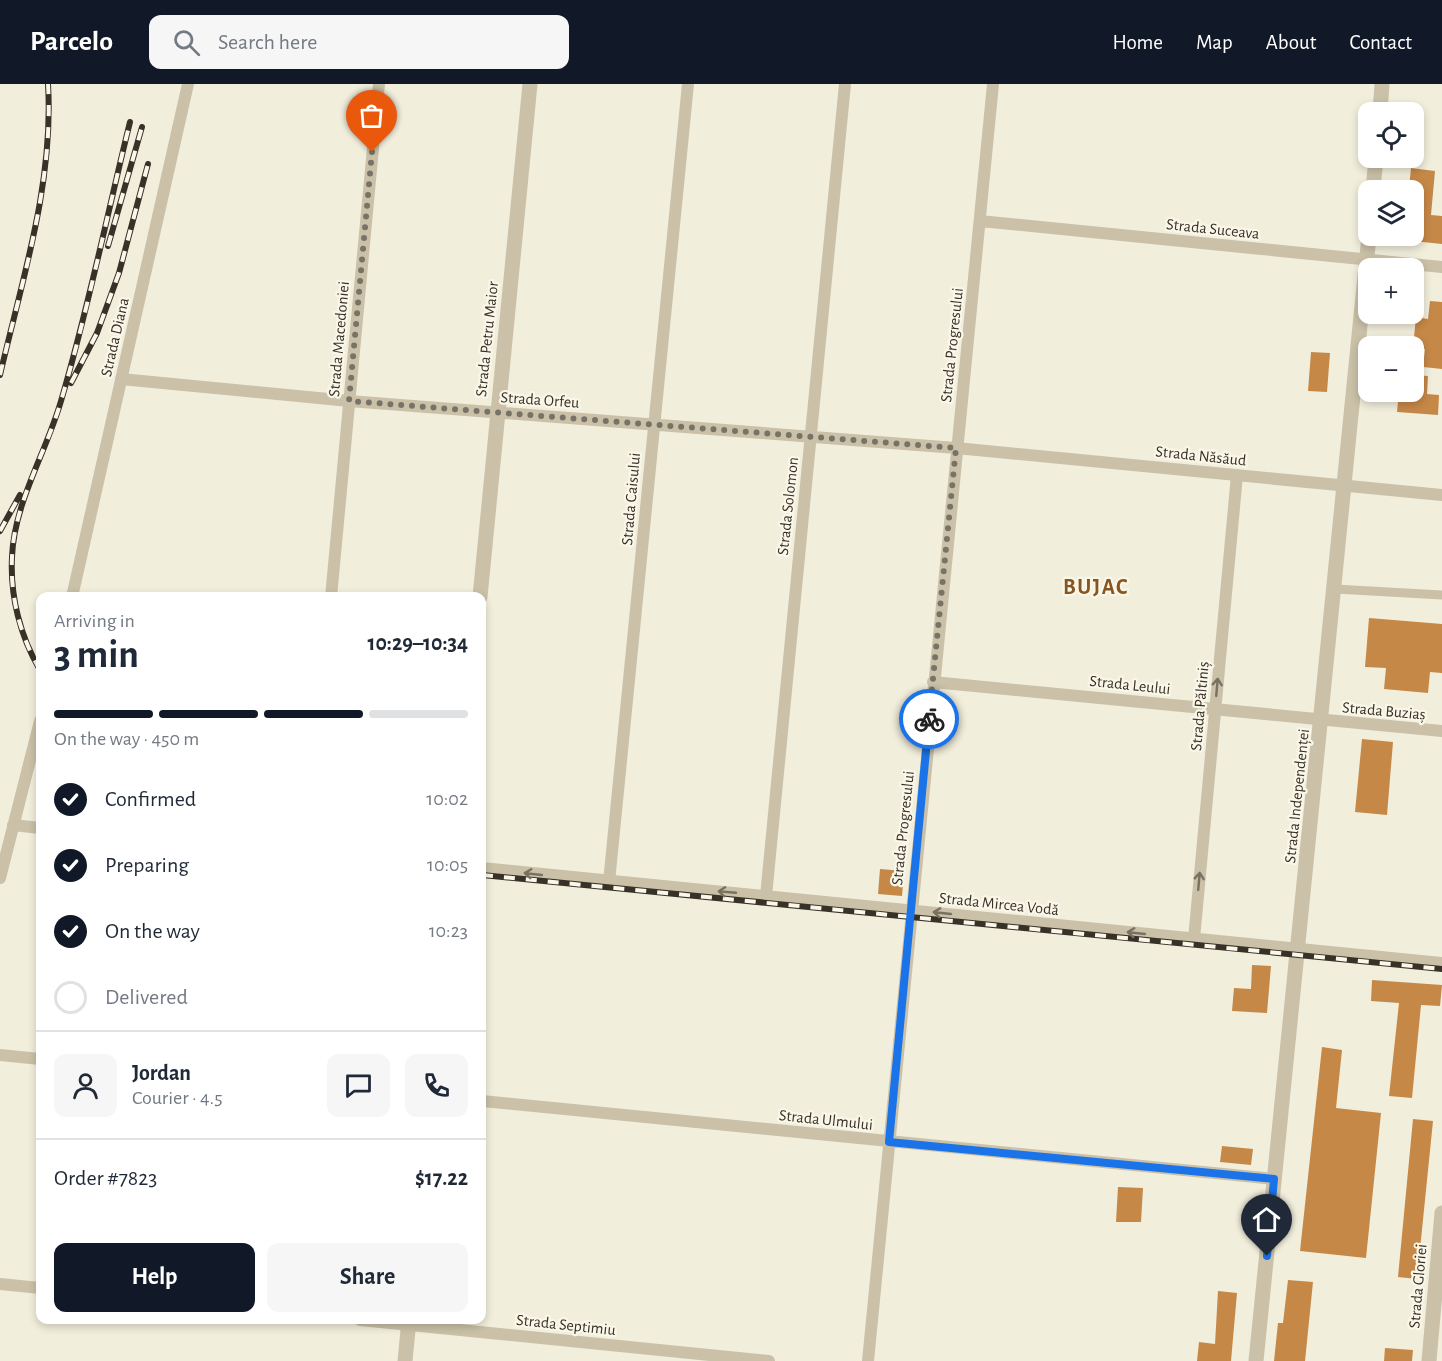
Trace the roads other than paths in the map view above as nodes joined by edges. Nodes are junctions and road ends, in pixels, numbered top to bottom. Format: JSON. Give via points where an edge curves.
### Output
{"nodes":[{"id":1,"x":188,"y":84,"type":"edge"},
{"id":2,"x":379,"y":84,"type":"edge"},
{"id":3,"x":530,"y":84,"type":"edge"},
{"id":4,"x":688,"y":84,"type":"edge"},
{"id":5,"x":845,"y":84,"type":"edge"},
{"id":6,"x":993,"y":84,"type":"edge"},
{"id":7,"x":1382,"y":84,"type":"edge"},
{"id":8,"x":1381,"y":102,"type":"edge"},
{"id":9,"x":980,"y":221,"type":"junction"},
{"id":10,"x":1358,"y":258,"type":"edge"},
{"id":11,"x":1424,"y":265,"type":"edge"},
{"id":12,"x":1442,"y":267,"type":"edge"},
{"id":13,"x":1361,"y":324,"type":"edge"},
{"id":14,"x":121,"y":379,"type":"junction"},
{"id":15,"x":349,"y":401,"type":"junction"},
{"id":16,"x":497,"y":412,"type":"junction"},
{"id":17,"x":653,"y":423,"type":"junction"},
{"id":18,"x":811,"y":436,"type":"junction"},
{"id":19,"x":956,"y":448,"type":"junction"},
{"id":20,"x":1237,"y":476,"type":"junction"},
{"id":21,"x":1345,"y":486,"type":"junction"},
{"id":22,"x":1442,"y":495,"type":"edge"},
{"id":23,"x":1335,"y":589,"type":"junction"},
{"id":24,"x":73,"y":592,"type":"edge"},
{"id":25,"x":331,"y":592,"type":"edge"},
{"id":26,"x":480,"y":592,"type":"edge"},
{"id":27,"x":1442,"y":595,"type":"edge"},
{"id":28,"x":933,"y":682,"type":"junction"},
{"id":29,"x":1215,"y":710,"type":"junction"},
{"id":30,"x":1323,"y":721,"type":"junction"},
{"id":31,"x":1442,"y":731,"type":"edge"},
{"id":32,"x":36,"y":736,"type":"edge"},
{"id":33,"x":13,"y":825,"type":"junction"},
{"id":34,"x":36,"y":828,"type":"edge"},
{"id":35,"x":486,"y":868,"type":"edge"},
{"id":36,"x":0,"y":878,"type":"edge"},
{"id":37,"x":609,"y":882,"type":"junction"},
{"id":38,"x":766,"y":896,"type":"junction"},
{"id":39,"x":910,"y":910,"type":"junction"},
{"id":40,"x":1194,"y":939,"type":"junction"},
{"id":41,"x":1298,"y":950,"type":"junction"},
{"id":42,"x":1442,"y":963,"type":"edge"},
{"id":43,"x":0,"y":1055,"type":"edge"},
{"id":44,"x":36,"y":1059,"type":"edge"},
{"id":45,"x":486,"y":1101,"type":"edge"},
{"id":46,"x":889,"y":1142,"type":"junction"},
{"id":47,"x":1274,"y":1179,"type":"junction"},
{"id":48,"x":1442,"y":1213,"type":"edge"},
{"id":49,"x":0,"y":1284,"type":"edge"},
{"id":50,"x":36,"y":1288,"type":"edge"},
{"id":51,"x":409,"y":1324,"type":"edge"},
{"id":52,"x":427,"y":1324,"type":"edge"},
{"id":53,"x":405,"y":1361,"type":"edge"},
{"id":54,"x":768,"y":1361,"type":"edge"},
{"id":55,"x":868,"y":1361,"type":"edge"},
{"id":56,"x":1256,"y":1361,"type":"edge"},
{"id":57,"x":1429,"y":1361,"type":"edge"}],
"edges":[{"from":1,"to":14,"type":"street","name":"Strada Diana"},
{"from":2,"to":15,"type":"street","name":"Strada Macedoniei"},
{"from":3,"to":16,"type":"street","name":"Strada Petru Maior"},
{"from":4,"to":17,"type":"street","name":"Strada Caisului"},
{"from":5,"to":18,"type":"street","name":"Strada Solomon"},
{"from":6,"to":9,"type":"street","name":"Strada Progresului"},
{"from":7,"to":8,"type":"street"},
{"from":9,"to":10,"type":"street","name":"Strada Suceava"},
{"from":9,"to":19,"type":"street","name":"Strada Progresului"},
{"from":11,"to":12,"type":"street","name":"Strada Suceava"},
{"from":13,"to":21,"type":"street","name":"Strada Independenței"},
{"from":14,"to":15,"type":"street","name":"Strada Orfeu"},
{"from":14,"to":24,"type":"street","name":"Strada Diana"},
{"from":15,"to":16,"type":"street","name":"Strada Orfeu"},
{"from":15,"to":25,"type":"street","name":"Strada Macedoniei"},
{"from":16,"to":17,"type":"street","name":"Strada Orfeu"},
{"from":16,"to":26,"type":"street","name":"Strada Petru Maior"},
{"from":17,"to":18,"type":"street","name":"Strada Orfeu"},
{"from":17,"to":37,"type":"street","name":"Strada Caisului"},
{"from":18,"to":19,"type":"street","name":"Strada Orfeu"},
{"from":18,"to":38,"type":"street","name":"Strada Solomon"},
{"from":19,"to":20,"type":"street","name":"Strada Năsăud"},
{"from":19,"to":28,"type":"street","name":"Strada Progresului"},
{"from":20,"to":21,"type":"street","name":"Strada Năsăud"},
{"from":29,"to":20,"type":"street","name":"Strada Păltiniș","one_way":true},
{"from":21,"to":22,"type":"street","name":"Strada Năsăud"},
{"from":21,"to":23,"type":"street","name":"Strada Independenței"},
{"from":23,"to":27,"type":"street"},
{"from":23,"to":30,"type":"street","name":"Strada Independenței"},
{"from":28,"to":29,"type":"street","name":"Strada Leului"},
{"from":28,"to":39,"type":"street","name":"Strada Progresului"},
{"from":29,"to":30,"type":"street","name":"Strada Leului"},
{"from":40,"to":29,"type":"street","name":"Strada Păltiniș","one_way":true},
{"from":30,"to":31,"type":"street","name":"Strada Buziaș"},
{"from":30,"to":41,"type":"street","name":"Strada Independenței"},
{"from":32,"to":33,"type":"street"},
{"from":33,"to":34,"type":"street"},
{"from":33,"to":36,"type":"street"},
{"from":37,"to":35,"type":"street","name":"Strada Mircea Vodă","one_way":true},
{"from":38,"to":37,"type":"street","name":"Strada Mircea Vodă","one_way":true},
{"from":38,"to":39,"type":"street","name":"Strada Mircea Vodă"},
{"from":40,"to":39,"type":"street","name":"Strada Mircea Vodă","one_way":true},
{"from":39,"to":46,"type":"street","name":"Strada Progresului"},
{"from":40,"to":41,"type":"street","name":"Strada Mircea Vodă"},
{"from":41,"to":42,"type":"street","name":"Strada Mircea Vodă"},
{"from":41,"to":47,"type":"street","name":"Strada Independenței"},
{"from":43,"to":44,"type":"street"},
{"from":45,"to":46,"type":"street","name":"Strada Ulmului"},
{"from":46,"to":47,"type":"street","name":"Strada Ulmului"},
{"from":46,"to":55,"type":"street","name":"Strada Progresului"},
{"from":47,"to":56,"type":"street","name":"Strada Independenței"},
{"from":48,"to":57,"type":"street","name":"Strada Gloriei"},
{"from":49,"to":50,"type":"street"},
{"from":51,"to":53,"type":"street"},
{"from":52,"to":54,"type":"street","name":"Strada Septimiu"}]}
